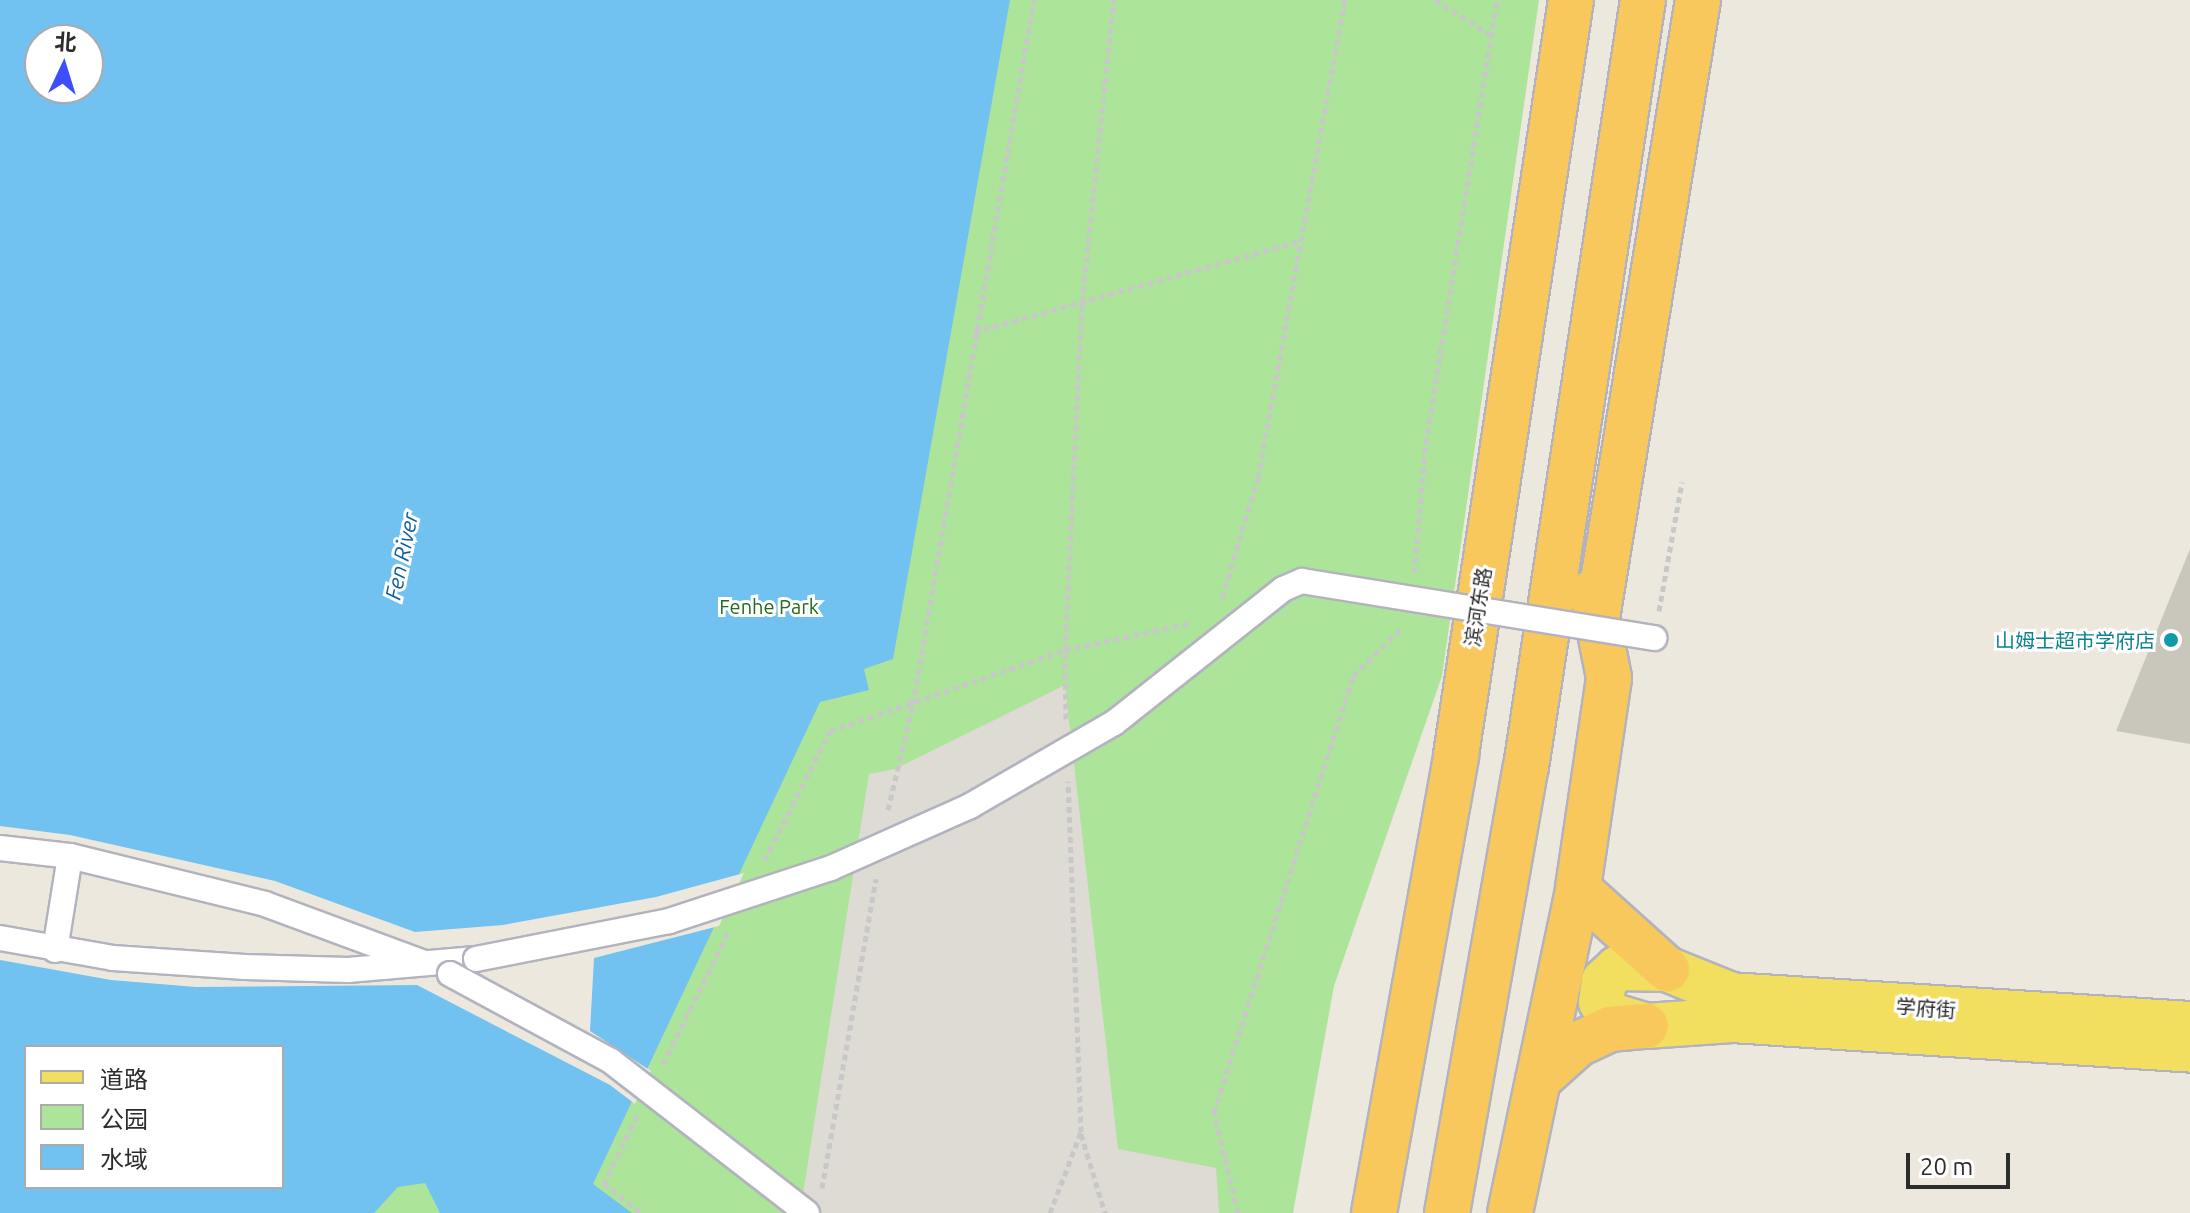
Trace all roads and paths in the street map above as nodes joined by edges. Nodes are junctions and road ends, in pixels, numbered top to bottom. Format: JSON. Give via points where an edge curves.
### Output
{"nodes":[{"id":1,"x":1034,"y":0,"type":"edge"},
{"id":2,"x":1114,"y":0,"type":"edge"},
{"id":3,"x":1345,"y":0,"type":"edge"},
{"id":4,"x":1435,"y":0,"type":"edge"},
{"id":5,"x":1571,"y":0,"type":"edge"},
{"id":6,"x":1643,"y":0,"type":"edge"},
{"id":7,"x":1698,"y":0,"type":"edge"},
{"id":8,"x":1491,"y":35,"type":"dead end"},
{"id":9,"x":1301,"y":241,"type":"junction"},
{"id":10,"x":1082,"y":302,"type":"junction"},
{"id":11,"x":974,"y":332,"type":"junction"},
{"id":12,"x":1570,"y":478,"type":"junction"},
{"id":13,"x":1221,"y":603,"type":"dead end"},
{"id":14,"x":1597,"y":618,"type":"junction"},
{"id":15,"x":1201,"y":620,"type":"dead end"},
{"id":16,"x":1654,"y":638,"type":"dead end"},
{"id":17,"x":1065,"y":650,"type":"junction"},
{"id":18,"x":913,"y":704,"type":"junction"},
{"id":19,"x":1066,"y":733,"type":"dead end"},
{"id":20,"x":1067,"y":765,"type":"dead end"},
{"id":21,"x":887,"y":815,"type":"dead end"},
{"id":22,"x":0,"y":848,"type":"edge"},
{"id":23,"x":70,"y":856,"type":"junction"},
{"id":24,"x":761,"y":868,"type":"dead end"},
{"id":25,"x":876,"y":876,"type":"dead end"},
{"id":26,"x":1578,"y":889,"type":"junction"},
{"id":27,"x":732,"y":926,"type":"dead end"},
{"id":28,"x":0,"y":938,"type":"edge"},
{"id":29,"x":55,"y":950,"type":"junction"},
{"id":30,"x":1418,"y":968,"type":"junction"},
{"id":31,"x":1667,"y":969,"type":"junction"},
{"id":32,"x":2190,"y":1024,"type":"edge"},
{"id":33,"x":1646,"y":1026,"type":"junction"},
{"id":34,"x":2190,"y":1050,"type":"edge"},
{"id":35,"x":661,"y":1069,"type":"dead end"},
{"id":36,"x":1535,"y":1094,"type":"junction"},
{"id":37,"x":639,"y":1112,"type":"dead end"},
{"id":38,"x":1081,"y":1132,"type":"junction"},
{"id":39,"x":814,"y":1205,"type":"edge"},
{"id":40,"x":641,"y":1213,"type":"edge"},
{"id":41,"x":1050,"y":1213,"type":"edge"},
{"id":42,"x":1105,"y":1213,"type":"edge"},
{"id":43,"x":1349,"y":1213,"type":"edge"},
{"id":44,"x":1374,"y":1213,"type":"edge"},
{"id":45,"x":1447,"y":1213,"type":"edge"},
{"id":46,"x":1510,"y":1213,"type":"edge"},
{"id":47,"x":1541,"y":1213,"type":"edge"}],
"edges":[{"from":1,"to":11,"type":"path"},
{"from":2,"to":10,"type":"path"},
{"from":3,"to":9,"type":"path"},
{"from":4,"to":8,"type":"path"},
{"from":5,"to":30,"type":"highway","name":"滨河东路","via":[[1456,755]]},
{"from":6,"to":12,"type":"highway"},
{"from":7,"to":14,"type":"highway"},
{"from":9,"to":10,"type":"path"},
{"from":9,"to":13,"type":"path","via":[[1258,478]]},
{"from":10,"to":11,"type":"path"},
{"from":10,"to":17,"type":"path"},
{"from":11,"to":18,"type":"path"},
{"from":12,"to":14,"type":"highway"},
{"from":12,"to":45,"type":"highway","via":[[1526,767]]},
{"from":14,"to":26,"type":"highway","via":[[1609,678]]},
{"from":15,"to":17,"type":"path"},
{"from":16,"to":29,"type":"street","bridge":true,"via":[[1302,581],[1283,589],[1114,723],[970,806],[831,868],[669,921],[476,959],[348,970],[175,963]]},
{"from":17,"to":18,"type":"path"},
{"from":17,"to":19,"type":"path"},
{"from":18,"to":21,"type":"path"},
{"from":18,"to":24,"type":"path","via":[[830,731]]},
{"from":20,"to":38,"type":"path"},
{"from":22,"to":23,"type":"street"},
{"from":23,"to":29,"type":"street"},
{"from":23,"to":39,"type":"street","bridge":true,"via":[[265,904],[332,925],[450,974],[611,1061]]},
{"from":25,"to":39,"type":"path"},
{"from":26,"to":31,"type":"highway"},
{"from":26,"to":36,"type":"highway"},
{"from":27,"to":35,"type":"path"},
{"from":28,"to":29,"type":"street"},
{"from":30,"to":43,"type":"highway"},
{"from":30,"to":44,"type":"highway","name":"滨河东路"},
{"from":31,"to":32,"type":"main road","name":"学府街","via":[[1731,995]]},
{"from":31,"to":33,"type":"main road","via":[[1618,968],[1604,981],[1601,1002],[1611,1015]]},
{"from":33,"to":34,"type":"main road","via":[[1732,1020]]},
{"from":33,"to":36,"type":"highway","via":[[1610,1029],[1578,1044]]},
{"from":36,"to":46,"type":"highway"},
{"from":36,"to":47,"type":"highway"},
{"from":37,"to":40,"type":"path","via":[[604,1183]]},
{"from":38,"to":41,"type":"path"},
{"from":38,"to":42,"type":"path"}]}
